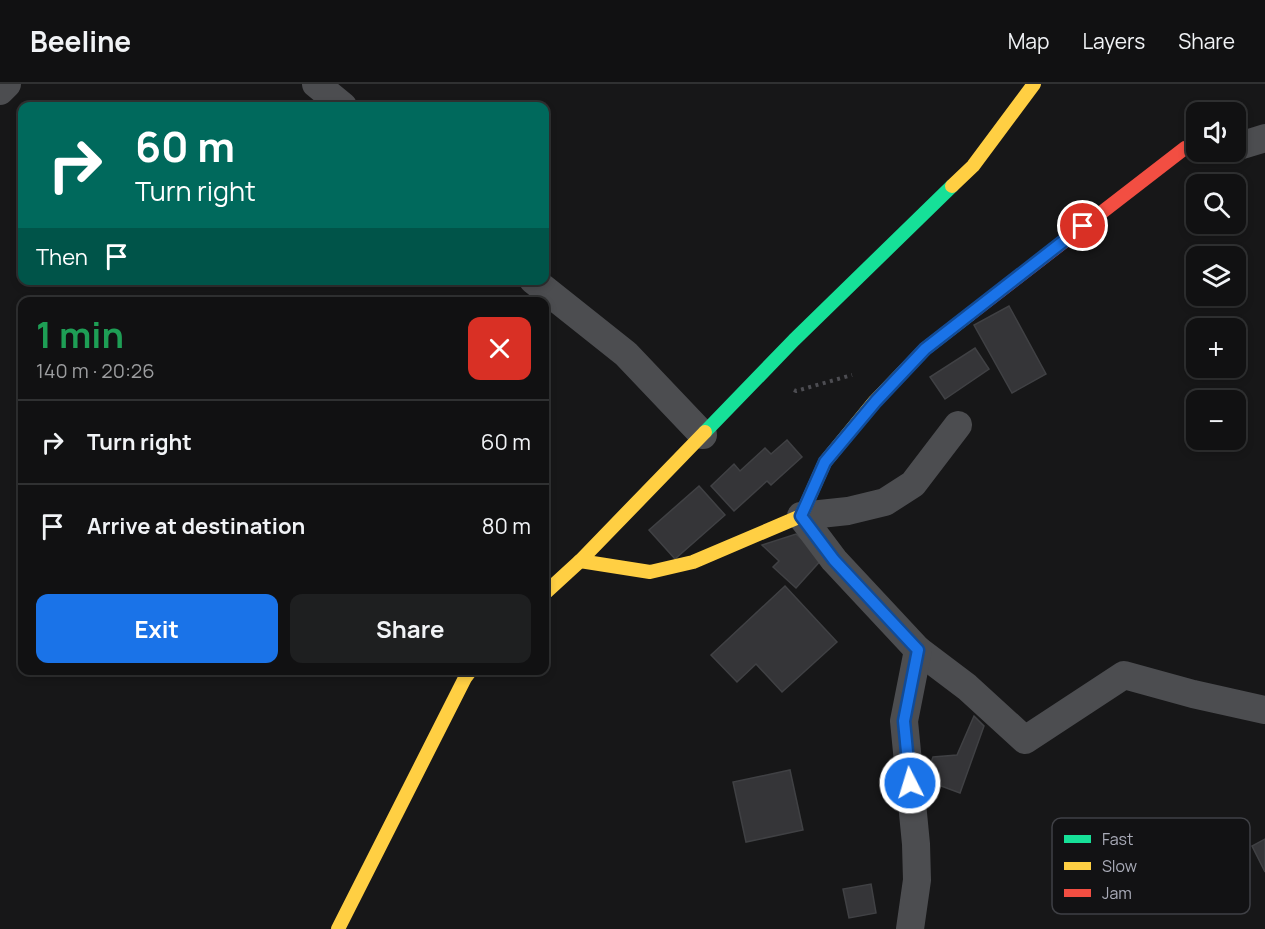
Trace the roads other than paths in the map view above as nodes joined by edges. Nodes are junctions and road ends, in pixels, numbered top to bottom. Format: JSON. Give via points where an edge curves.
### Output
{"nodes":[{"id":1,"x":7,"y":84,"type":"edge"},
{"id":2,"x":316,"y":84,"type":"edge"},
{"id":3,"x":1034,"y":84,"type":"edge"},
{"id":4,"x":0,"y":91,"type":"edge"},
{"id":5,"x":337,"y":102,"type":"edge"},
{"id":6,"x":1265,"y":138,"type":"edge"},
{"id":7,"x":1246,"y":145,"type":"edge"},
{"id":8,"x":1186,"y":148,"type":"edge"},
{"id":9,"x":538,"y":285,"type":"edge"},
{"id":10,"x":958,"y":425,"type":"dead end"},
{"id":11,"x":704,"y":435,"type":"junction"},
{"id":12,"x":801,"y":516,"type":"junction"},
{"id":13,"x":580,"y":561,"type":"junction"},
{"id":14,"x":549,"y":589,"type":"edge"},
{"id":15,"x":918,"y":650,"type":"junction"},
{"id":16,"x":467,"y":675,"type":"edge"},
{"id":17,"x":1265,"y":710,"type":"edge"},
{"id":18,"x":338,"y":929,"type":"edge"},
{"id":19,"x":910,"y":929,"type":"edge"}],
"edges":[{"from":1,"to":4,"type":"street"},
{"from":2,"to":5,"type":"street"},
{"from":3,"to":11,"type":"street","via":[[973,166]]},
{"from":6,"to":7,"type":"street"},
{"from":8,"to":12,"type":"street","via":[[925,349],[825,462]]},
{"from":9,"to":11,"type":"street","via":[[626,354]]},
{"from":10,"to":12,"type":"street","via":[[913,484],[885,502]]},
{"from":11,"to":13,"type":"street"},
{"from":12,"to":13,"type":"street","via":[[693,562],[650,572]]},
{"from":12,"to":15,"type":"street","via":[[834,560]]},
{"from":13,"to":14,"type":"street"},
{"from":15,"to":17,"type":"street","via":[[1026,740],[1124,675]]},
{"from":15,"to":19,"type":"street","via":[[904,721],[916,844],[917,880]]},
{"from":16,"to":18,"type":"street"}]}
